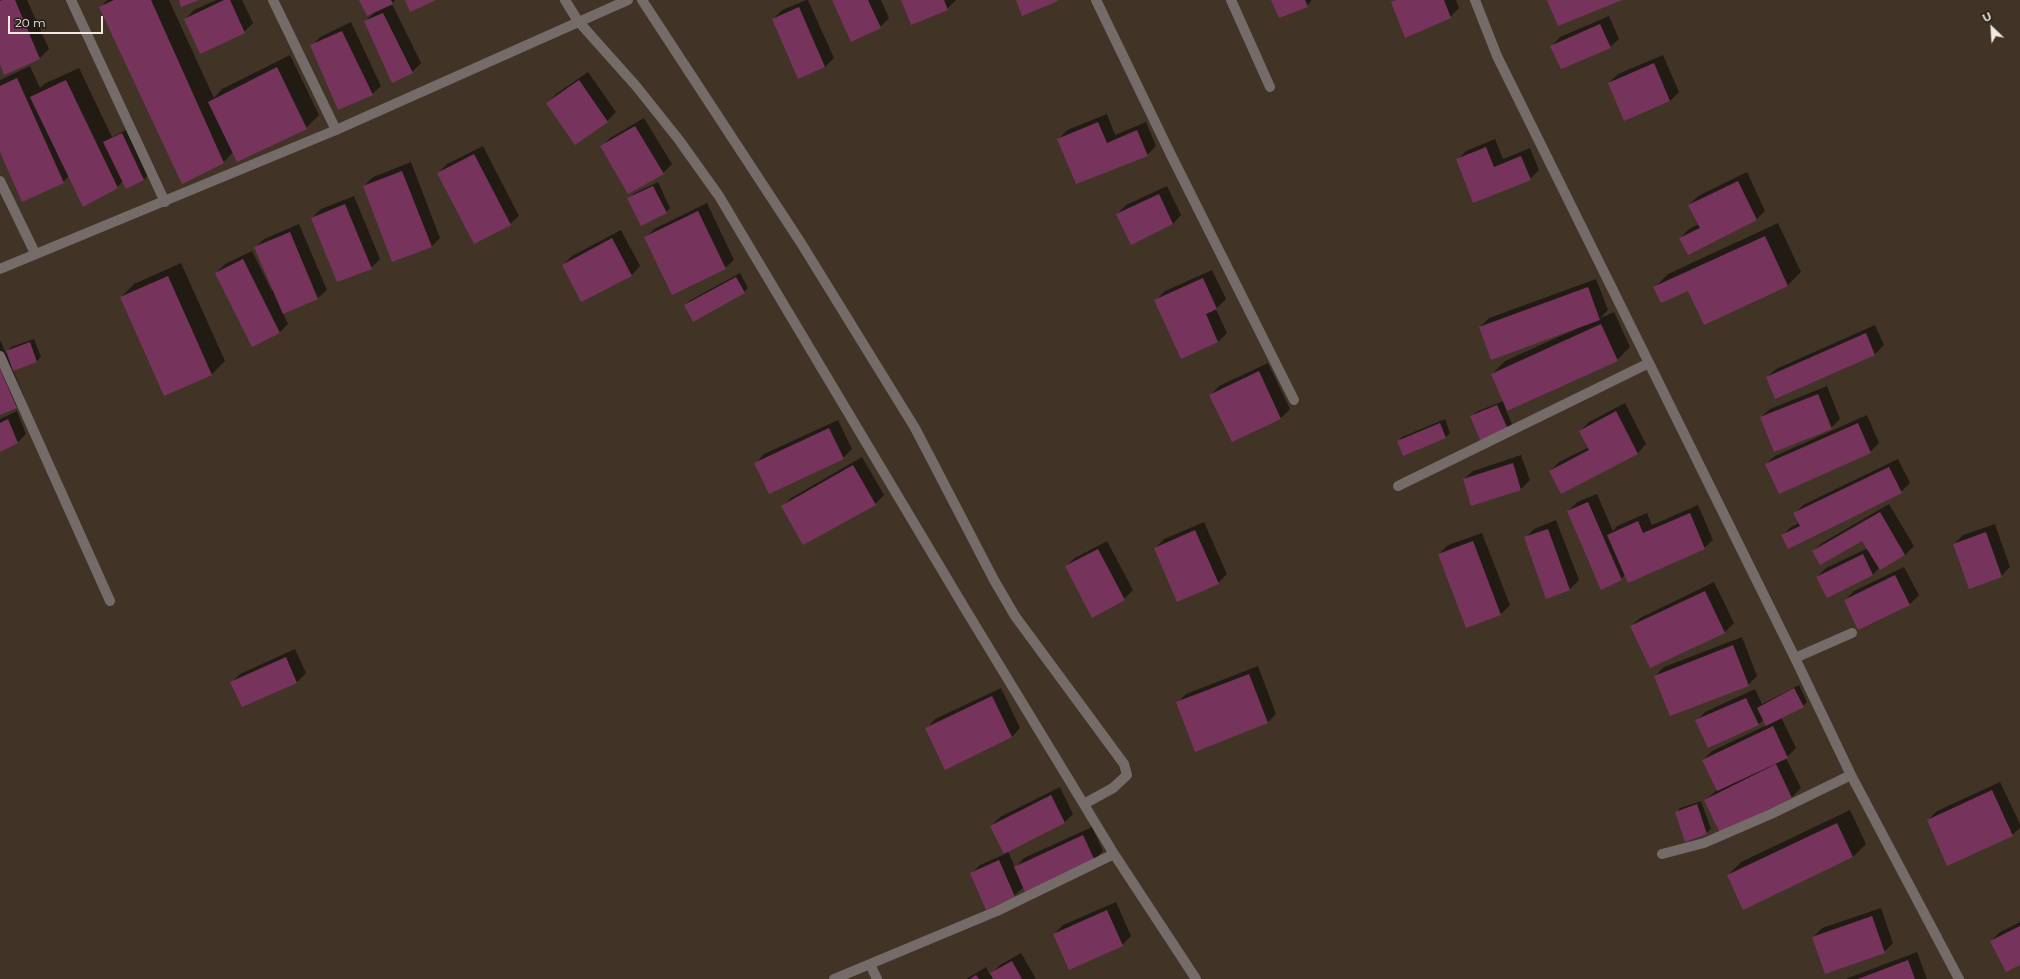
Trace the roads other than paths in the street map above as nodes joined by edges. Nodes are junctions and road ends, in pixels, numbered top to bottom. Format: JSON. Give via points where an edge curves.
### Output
{"nodes":[{"id":1,"x":71,"y":0,"type":"edge"},
{"id":2,"x":273,"y":0,"type":"edge"},
{"id":3,"x":565,"y":0,"type":"edge"},
{"id":4,"x":628,"y":0,"type":"edge"},
{"id":5,"x":642,"y":0,"type":"edge"},
{"id":6,"x":1096,"y":0,"type":"edge"},
{"id":7,"x":1231,"y":0,"type":"edge"},
{"id":8,"x":1475,"y":0,"type":"edge"},
{"id":9,"x":578,"y":22,"type":"junction"},
{"id":10,"x":1270,"y":87,"type":"dead end"},
{"id":11,"x":336,"y":130,"type":"junction"},
{"id":12,"x":0,"y":181,"type":"edge"},
{"id":13,"x":165,"y":202,"type":"junction"},
{"id":14,"x":35,"y":253,"type":"junction"},
{"id":15,"x":0,"y":269,"type":"edge"},
{"id":16,"x":0,"y":356,"type":"edge"},
{"id":17,"x":1649,"y":363,"type":"junction"},
{"id":18,"x":1294,"y":400,"type":"dead end"},
{"id":19,"x":1398,"y":486,"type":"dead end"},
{"id":20,"x":110,"y":601,"type":"dead end"},
{"id":21,"x":1852,"y":632,"type":"dead end"},
{"id":22,"x":1795,"y":658,"type":"junction"},
{"id":23,"x":1851,"y":775,"type":"junction"},
{"id":24,"x":1084,"y":804,"type":"junction"},
{"id":25,"x":1114,"y":854,"type":"junction"},
{"id":26,"x":1662,"y":854,"type":"dead end"},
{"id":27,"x":870,"y":964,"type":"junction"},
{"id":28,"x":834,"y":979,"type":"edge"},
{"id":29,"x":877,"y":979,"type":"edge"},
{"id":30,"x":1196,"y":979,"type":"edge"},
{"id":31,"x":1959,"y":979,"type":"edge"}],
"edges":[{"from":1,"to":13,"type":"street"},
{"from":2,"to":11,"type":"street"},
{"from":3,"to":9,"type":"street"},
{"from":4,"to":9,"type":"street"},
{"from":5,"to":24,"type":"street","via":[[801,243],[915,428],[1015,616],[1124,764],[1127,775],[1113,788]]},
{"from":6,"to":18,"type":"street"},
{"from":7,"to":10,"type":"street"},
{"from":8,"to":17,"type":"street","via":[[1497,56]]},
{"from":9,"to":11,"type":"street"},
{"from":9,"to":24,"type":"street","via":[[650,104],[719,196],[959,600]]},
{"from":11,"to":13,"type":"street"},
{"from":12,"to":14,"type":"street"},
{"from":13,"to":14,"type":"street"},
{"from":14,"to":15,"type":"street"},
{"from":16,"to":20,"type":"street"},
{"from":17,"to":19,"type":"street"},
{"from":17,"to":22,"type":"street"},
{"from":21,"to":22,"type":"street"},
{"from":22,"to":23,"type":"street"},
{"from":23,"to":26,"type":"street","via":[[1704,843]]},
{"from":23,"to":31,"type":"street"},
{"from":24,"to":25,"type":"street"},
{"from":25,"to":27,"type":"street","via":[[997,911]]},
{"from":25,"to":30,"type":"street"},
{"from":27,"to":28,"type":"street"},
{"from":27,"to":29,"type":"street"}]}
